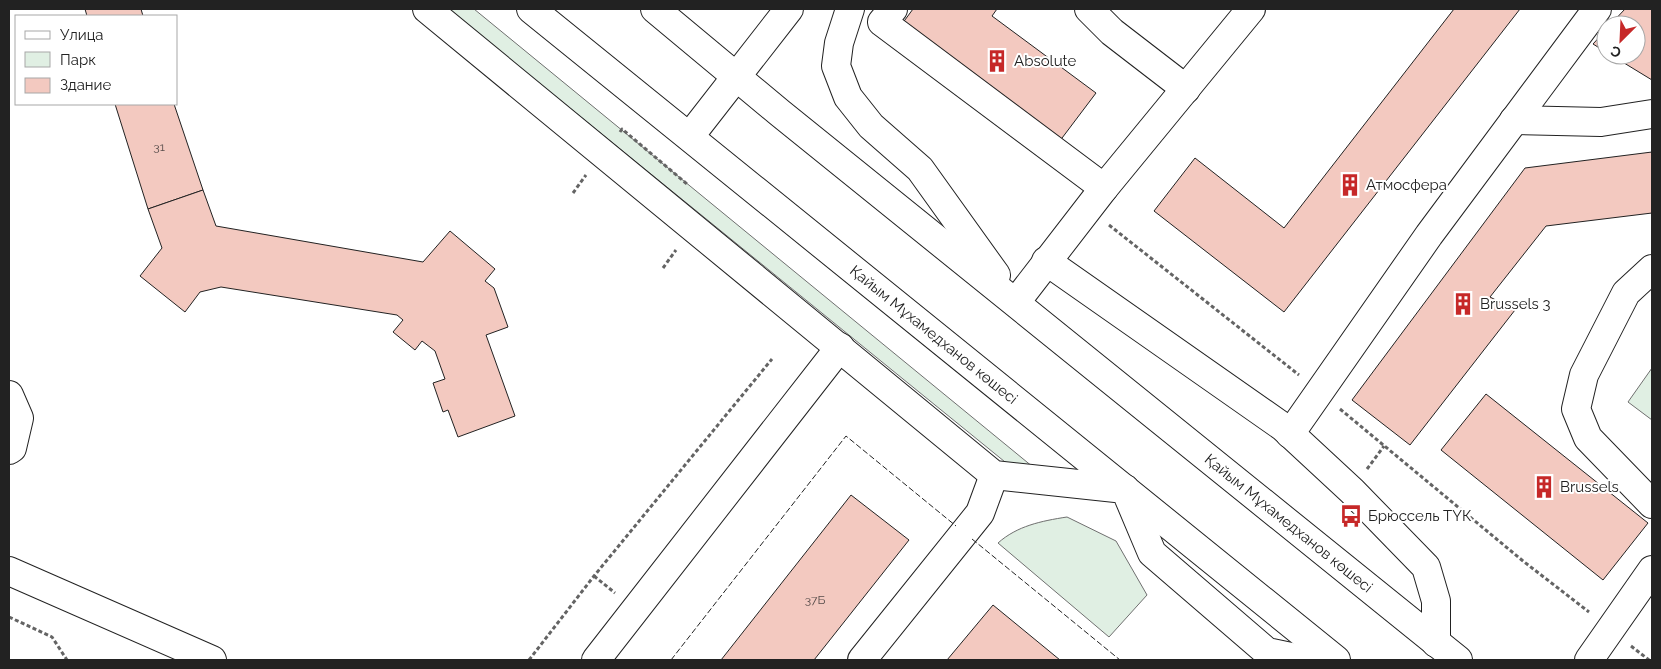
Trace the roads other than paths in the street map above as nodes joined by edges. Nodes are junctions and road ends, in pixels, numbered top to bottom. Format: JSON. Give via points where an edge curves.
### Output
{"nodes":[{"id":1,"x":427,"y":9,"type":"edge"},
{"id":2,"x":532,"y":9,"type":"edge"},
{"id":3,"x":655,"y":9,"type":"edge"},
{"id":4,"x":789,"y":9,"type":"edge"},
{"id":5,"x":850,"y":9,"type":"edge"},
{"id":6,"x":893,"y":9,"type":"edge"},
{"id":7,"x":1089,"y":9,"type":"edge"},
{"id":8,"x":1251,"y":9,"type":"edge"},
{"id":9,"x":1580,"y":9,"type":"edge"},
{"id":10,"x":1597,"y":9,"type":"edge"},
{"id":11,"x":737,"y":75,"type":"junction"},
{"id":12,"x":1186,"y":89,"type":"junction"},
{"id":13,"x":1652,"y":114,"type":"edge"},
{"id":14,"x":1514,"y":120,"type":"junction"},
{"id":15,"x":690,"y":136,"type":"junction"},
{"id":16,"x":1096,"y":198,"type":"junction"},
{"id":17,"x":1046,"y":261,"type":"junction"},
{"id":18,"x":1652,"y":269,"type":"edge"},
{"id":19,"x":1016,"y":302,"type":"junction"},
{"id":20,"x":840,"y":347,"type":"junction"},
{"id":21,"x":1315,"y":388,"type":"junction"},
{"id":22,"x":9,"y":395,"type":"edge"},
{"id":23,"x":1286,"y":430,"type":"junction"},
{"id":24,"x":9,"y":450,"type":"edge"},
{"id":25,"x":994,"y":475,"type":"junction"},
{"id":26,"x":1125,"y":489,"type":"junction"},
{"id":27,"x":1652,"y":504,"type":"edge"},
{"id":28,"x":1652,"y":570,"type":"edge"},
{"id":29,"x":9,"y":571,"type":"edge"},
{"id":30,"x":1436,"y":643,"type":"junction"},
{"id":31,"x":212,"y":660,"type":"edge"},
{"id":32,"x":596,"y":660,"type":"edge"},
{"id":33,"x":862,"y":660,"type":"edge"},
{"id":34,"x":1305,"y":660,"type":"edge"},
{"id":35,"x":1336,"y":660,"type":"edge"},
{"id":36,"x":1458,"y":660,"type":"edge"},
{"id":37,"x":1589,"y":660,"type":"edge"}],
"edges":[{"from":1,"to":20,"type":"main road"},
{"from":2,"to":15,"type":"main road","name":"Қайым Мұхамедханов көшесі"},
{"from":3,"to":11,"type":"main road","name":"Қайым Мұхамедханов көшесі"},
{"from":4,"to":11,"type":"main road"},
{"from":5,"to":19,"type":"main road","via":[[839,43],[836,66],[848,97],[872,126],[920,169]]},
{"from":6,"to":16,"type":"main road","via":[[882,22]]},
{"from":7,"to":12,"type":"main road","via":[[1112,32]]},
{"from":8,"to":12,"type":"main road"},
{"from":9,"to":21,"type":"main road","via":[[1440,193]]},
{"from":10,"to":14,"type":"main road"},
{"from":11,"to":15,"type":"main road"},
{"from":11,"to":19,"type":"main road","name":"Қайым Мұхамедханов көшесі"},
{"from":12,"to":16,"type":"main road"},
{"from":13,"to":14,"type":"main road","via":[[1601,122]]},
{"from":14,"to":21,"type":"main road"},
{"from":15,"to":26,"type":"main road","name":"Қайым Мұхамедханов көшесі"},
{"from":16,"to":17,"type":"main road"},
{"from":17,"to":19,"type":"main road"},
{"from":17,"to":23,"type":"main road"},
{"from":18,"to":27,"type":"main road","via":[[1626,293],[1584,375],[1576,409],[1588,438]]},
{"from":19,"to":30,"type":"main road","name":"Қайым Мұхамедханов көшесі"},
{"from":20,"to":25,"type":"main road"},
{"from":20,"to":32,"type":"main road"},
{"from":21,"to":23,"type":"main road"},
{"from":22,"to":24,"type":"main road","via":[[20,418]]},
{"from":23,"to":30,"type":"main road","via":[[1352,491],[1426,567],[1436,601]]},
{"from":25,"to":26,"type":"main road"},
{"from":25,"to":33,"type":"main road","via":[[980,513]]},
{"from":26,"to":34,"type":"main road","via":[[1152,553],[1267,652]]},
{"from":26,"to":35,"type":"main road","name":"Қайым Мұхамедханов көшесі"},
{"from":28,"to":37,"type":"main road"},
{"from":29,"to":31,"type":"main road"},
{"from":30,"to":36,"type":"main road","name":"Қайым Мұхамедханов көшесі"}]}
